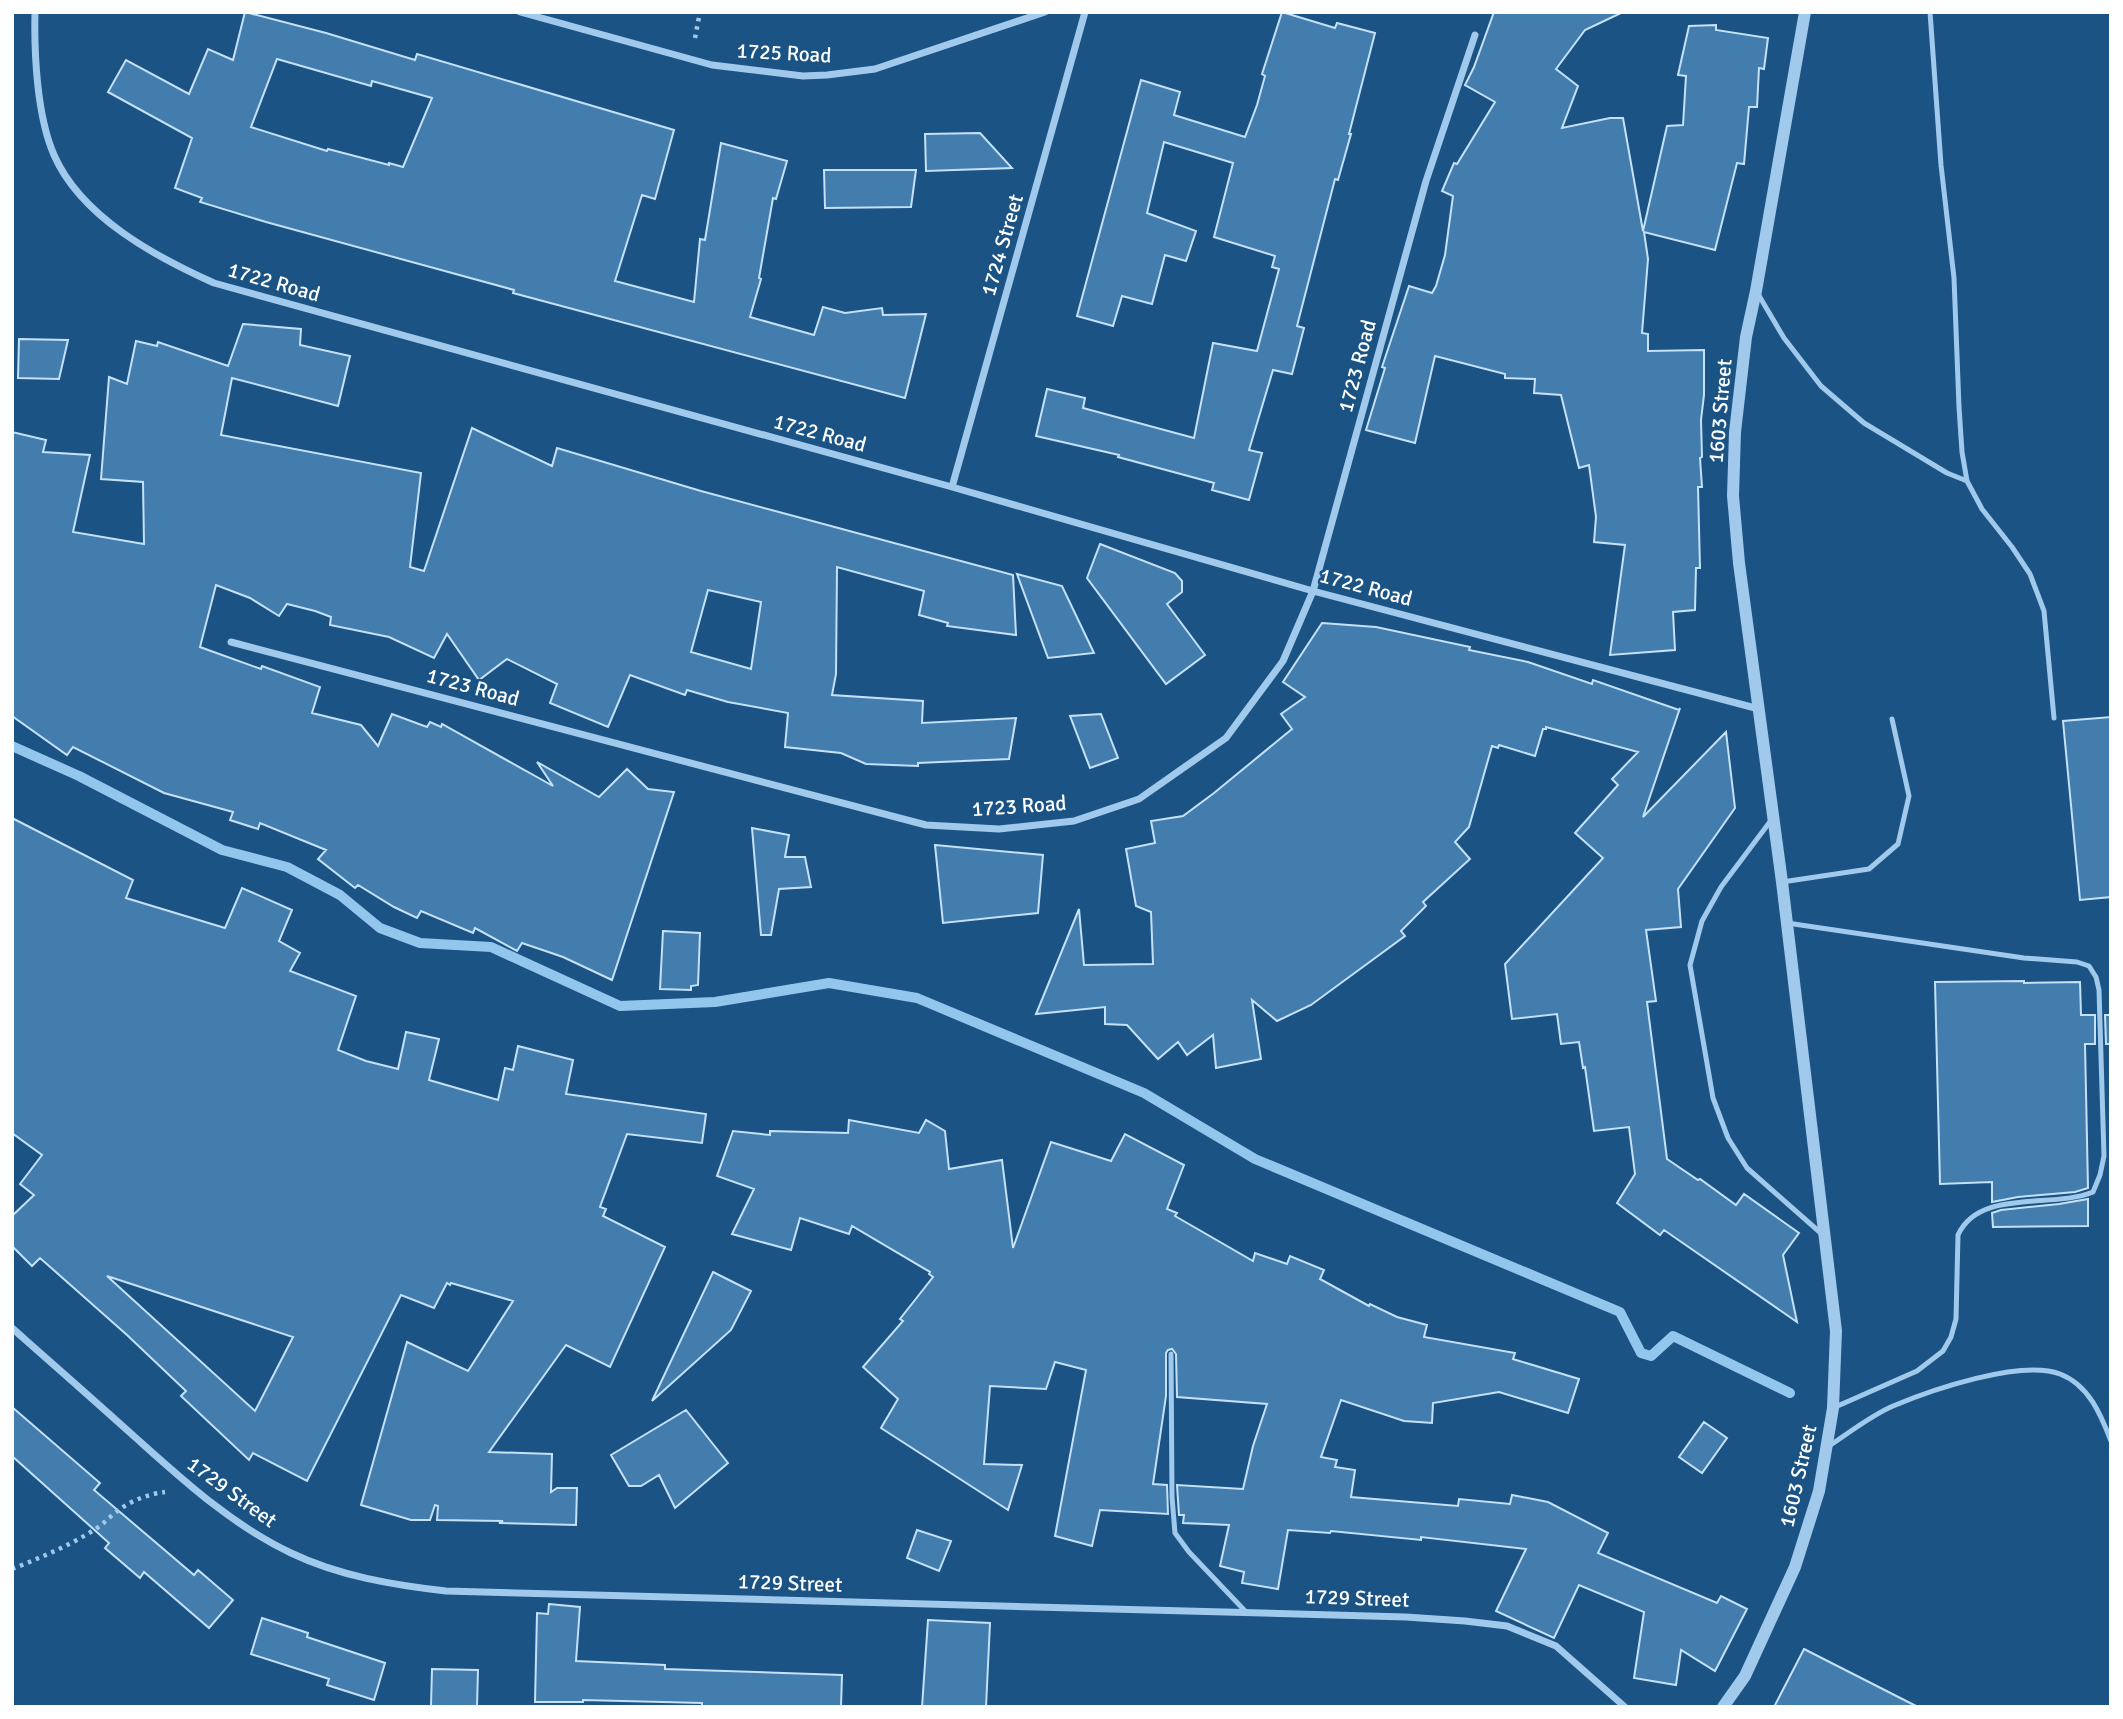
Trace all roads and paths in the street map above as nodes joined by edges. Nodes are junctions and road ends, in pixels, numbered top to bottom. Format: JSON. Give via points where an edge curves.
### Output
{"nodes":[{"id":1,"x":35,"y":12,"type":"edge"},
{"id":2,"x":520,"y":12,"type":"edge"},
{"id":3,"x":1045,"y":12,"type":"edge"},
{"id":4,"x":1085,"y":12,"type":"edge"},
{"id":5,"x":1805,"y":12,"type":"edge"},
{"id":6,"x":1930,"y":12,"type":"edge"},
{"id":7,"x":1475,"y":35,"type":"dead end"},
{"id":8,"x":1756,"y":291,"type":"junction"},
{"id":9,"x":1967,"y":481,"type":"junction"},
{"id":10,"x":952,"y":487,"type":"junction"},
{"id":11,"x":1313,"y":591,"type":"junction"},
{"id":12,"x":231,"y":642,"type":"dead end"},
{"id":13,"x":1759,"y":709,"type":"junction"},
{"id":14,"x":2054,"y":718,"type":"dead end"},
{"id":15,"x":1892,"y":719,"type":"dead end"},
{"id":16,"x":1773,"y":816,"type":"junction"},
{"id":17,"x":1782,"y":882,"type":"junction"},
{"id":18,"x":1787,"y":923,"type":"junction"},
{"id":19,"x":1825,"y":1236,"type":"junction"},
{"id":20,"x":12,"y":1328,"type":"edge"},
{"id":21,"x":1171,"y":1354,"type":"dead end"},
{"id":22,"x":1833,"y":1408,"type":"junction"},
{"id":23,"x":2111,"y":1441,"type":"edge"},
{"id":24,"x":1826,"y":1448,"type":"junction"},
{"id":25,"x":194,"y":1490,"type":"junction"},
{"id":26,"x":12,"y":1569,"type":"edge"},
{"id":27,"x":1247,"y":1613,"type":"junction"},
{"id":28,"x":1625,"y":1707,"type":"edge"},
{"id":29,"x":1723,"y":1707,"type":"edge"}],
"edges":[{"from":1,"to":10,"type":"street","name":"1722 Road","via":[[43,118],[54,155],[90,206],[170,264],[214,283]]},
{"from":2,"to":3,"type":"street","name":"1725 Road","via":[[712,65],[803,76],[875,69]]},
{"from":4,"to":10,"type":"street","name":"1724 Street"},
{"from":5,"to":8,"type":"street","name":"1603 Street"},
{"from":6,"to":9,"type":"lane"},
{"from":7,"to":11,"type":"street","name":"1723 Road","via":[[1426,181]]},
{"from":8,"to":9,"type":"lane","via":[[1821,386],[1864,423]]},
{"from":8,"to":13,"type":"street","name":"1603 Street","via":[[1735,432],[1733,496]]},
{"from":9,"to":14,"type":"lane","via":[[2030,575],[2044,611]]},
{"from":10,"to":11,"type":"street","name":"1722 Road"},
{"from":11,"to":12,"type":"street","name":"1723 Road","via":[[1283,661],[1226,738],[1139,799],[1074,821],[999,829],[926,825]]},
{"from":11,"to":13,"type":"street","name":"1722 Road"},
{"from":13,"to":16,"type":"street","name":"1603 Street"},
{"from":15,"to":17,"type":"lane","via":[[1909,796],[1898,844],[1869,869]]},
{"from":16,"to":17,"type":"street","name":"1603 Street"},
{"from":16,"to":19,"type":"lane","via":[[1702,921],[1690,965],[1713,1098],[1728,1138],[1747,1168]]},
{"from":17,"to":18,"type":"street","name":"1603 Street"},
{"from":18,"to":19,"type":"street","name":"1603 Street"},
{"from":18,"to":22,"type":"lane","via":[[2077,962],[2090,966],[2099,990],[2104,1156],[2093,1192],[2079,1198],[1992,1206],[1963,1224],[1958,1235],[1956,1319],[1943,1351],[1917,1371]]},
{"from":19,"to":22,"type":"street","name":"1603 Street","via":[[1836,1331]]},
{"from":20,"to":25,"type":"street","name":"1729 Street"},
{"from":21,"to":27,"type":"lane","via":[[1175,1533]]},
{"from":22,"to":24,"type":"street","name":"1603 Street"},
{"from":23,"to":24,"type":"lane","via":[[2084,1390],[2061,1374],[2034,1369],[1957,1384],[1891,1407]]},
{"from":24,"to":29,"type":"street","name":"1603 Street","via":[[1819,1491],[1795,1567],[1745,1676]]},
{"from":25,"to":26,"type":"path","via":[[153,1493],[59,1550]]},
{"from":25,"to":27,"type":"street","name":"1729 Street","via":[[239,1524],[291,1553],[346,1574],[396,1585],[460,1591]]},
{"from":27,"to":28,"type":"street","name":"1729 Street","via":[[1406,1617],[1507,1626],[1556,1646]]}]}
